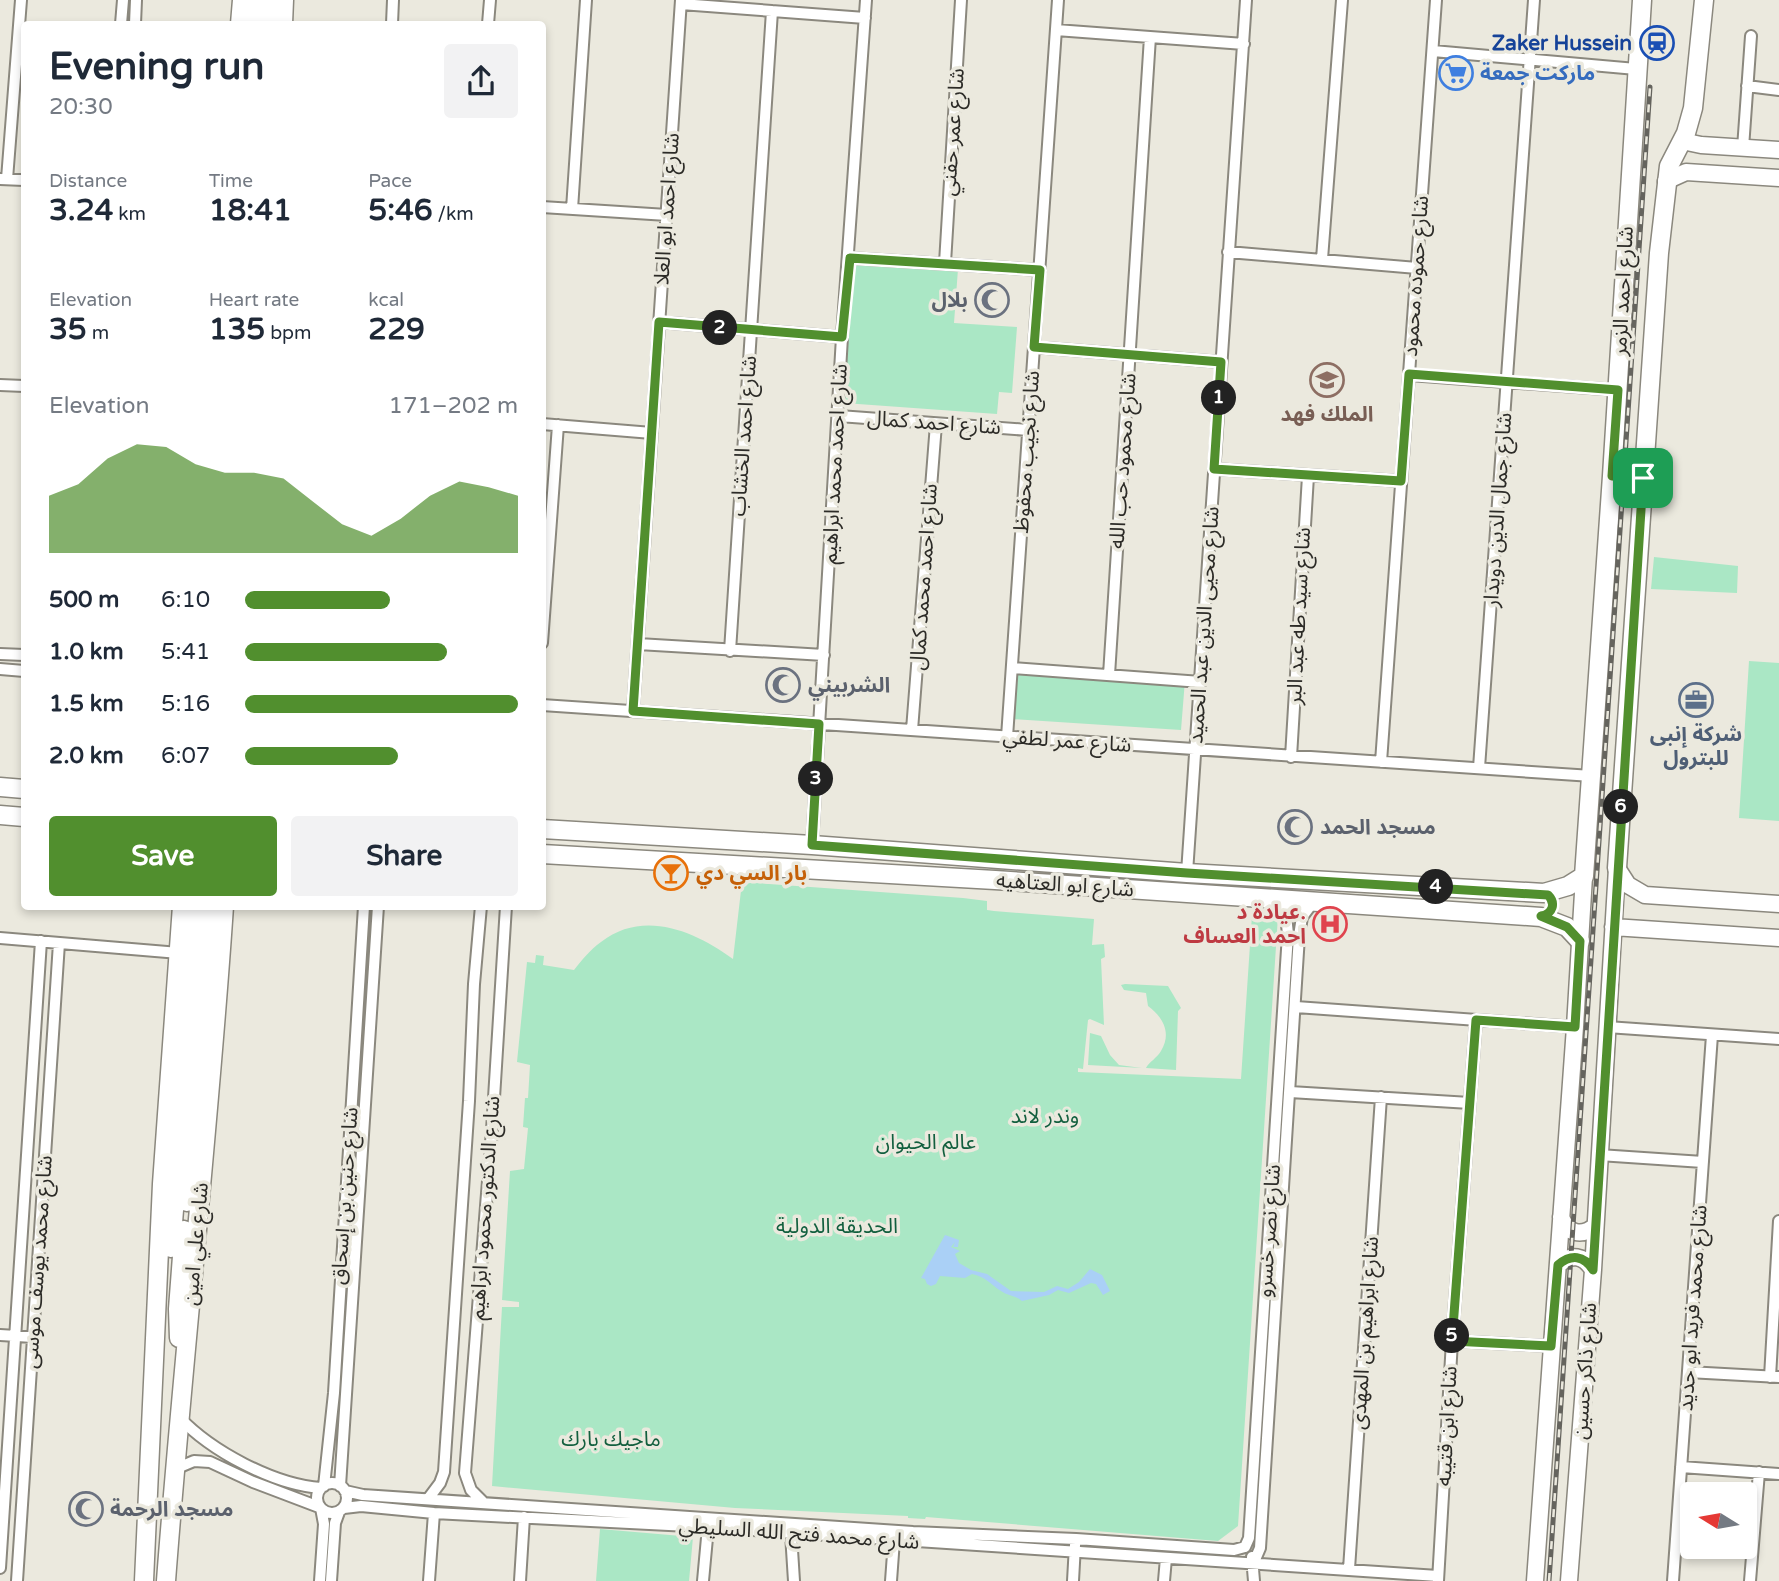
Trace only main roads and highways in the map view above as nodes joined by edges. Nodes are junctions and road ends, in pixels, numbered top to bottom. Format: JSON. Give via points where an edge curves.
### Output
{"nodes":[{"id":1,"x":242,"y":0,"type":"edge"},
{"id":2,"x":256,"y":0,"type":"edge"},
{"id":3,"x":270,"y":0,"type":"edge"},
{"id":4,"x":285,"y":0,"type":"edge"},
{"id":5,"x":1642,"y":0,"type":"edge"},
{"id":6,"x":1704,"y":0,"type":"edge"},
{"id":7,"x":240,"y":21,"type":"edge"},
{"id":8,"x":253,"y":21,"type":"edge"},
{"id":9,"x":268,"y":21,"type":"edge"},
{"id":10,"x":282,"y":21,"type":"edge"},
{"id":11,"x":1682,"y":141,"type":"junction"},
{"id":12,"x":1743,"y":148,"type":"junction"},
{"id":13,"x":1779,"y":150,"type":"edge"},
{"id":14,"x":1741,"y":176,"type":"junction"},
{"id":15,"x":1779,"y":178,"type":"edge"},
{"id":16,"x":1666,"y":181,"type":"junction"},
{"id":17,"x":1612,"y":476,"type":"junction"},
{"id":18,"x":1643,"y":478,"type":"junction"},
{"id":19,"x":0,"y":787,"type":"edge"},
{"id":20,"x":21,"y":789,"type":"edge"},
{"id":21,"x":0,"y":815,"type":"edge"},
{"id":22,"x":21,"y":817,"type":"edge"},
{"id":23,"x":546,"y":829,"type":"edge"},
{"id":24,"x":546,"y":854,"type":"edge"},
{"id":25,"x":1617,"y":868,"type":"junction"},
{"id":26,"x":1584,"y":876,"type":"junction"},
{"id":27,"x":1544,"y":893,"type":"junction"},
{"id":28,"x":1779,"y":904,"type":"edge"},
{"id":29,"x":182,"y":910,"type":"edge"},
{"id":30,"x":198,"y":910,"type":"edge"},
{"id":31,"x":210,"y":910,"type":"edge"},
{"id":32,"x":224,"y":910,"type":"edge"},
{"id":33,"x":1541,"y":916,"type":"junction"},
{"id":34,"x":1613,"y":927,"type":"junction"},
{"id":35,"x":1779,"y":937,"type":"edge"},
{"id":36,"x":1580,"y":941,"type":"junction"},
{"id":37,"x":194,"y":1036,"type":"junction"},
{"id":38,"x":1562,"y":1217,"type":"junction"},
{"id":39,"x":1595,"y":1226,"type":"junction"},
{"id":40,"x":1558,"y":1265,"type":"junction"},
{"id":41,"x":1593,"y":1270,"type":"junction"},
{"id":42,"x":183,"y":1362,"type":"junction"},
{"id":43,"x":152,"y":1398,"type":"junction"},
{"id":44,"x":144,"y":1581,"type":"edge"},
{"id":45,"x":166,"y":1581,"type":"edge"},
{"id":46,"x":1535,"y":1581,"type":"edge"},
{"id":47,"x":1569,"y":1581,"type":"edge"}],
"edges":[{"from":1,"to":7,"type":"main road"},
{"from":2,"to":8,"type":"main road"},
{"from":3,"to":9,"type":"main road"},
{"from":4,"to":10,"type":"main road"},
{"from":5,"to":17,"type":"main road","name":"شارع احمد الزمر"},
{"from":6,"to":11,"type":"main road","name":"شارع احمد الزمر","via":[[1693,108]]},
{"from":11,"to":12,"type":"main road"},
{"from":11,"to":16,"type":"main road","name":"شارع احمد الزمر"},
{"from":12,"to":13,"type":"main road"},
{"from":12,"to":14,"type":"main road"},
{"from":14,"to":15,"type":"main road"},
{"from":14,"to":16,"type":"main road","via":[[1686,173]]},
{"from":16,"to":18,"type":"main road","name":"شارع احمد الزمر"},
{"from":17,"to":18,"type":"main road"},
{"from":17,"to":26,"type":"main road","name":"شارع احمد الزمر"},
{"from":18,"to":25,"type":"main road","name":"شارع احمد الزمر"},
{"from":19,"to":20,"type":"main road"},
{"from":21,"to":22,"type":"main road"},
{"from":23,"to":27,"type":"main road","name":"شارع ابو العتاهيه"},
{"from":24,"to":33,"type":"main road","name":"شارع ابو العتاهيه"},
{"from":25,"to":28,"type":"main road","via":[[1628,886],[1645,895]]},
{"from":25,"to":34,"type":"main road","name":"شارع ذاكر حسين"},
{"from":26,"to":27,"type":"main road","name":"شارع ابو العتاهيه"},
{"from":26,"to":36,"type":"main road","name":"شارع ذاكر حسين"},
{"from":27,"to":33,"type":"main road","via":[[1552,908]]},
{"from":29,"to":43,"type":"main road","name":"شارع علي امين"},
{"from":30,"to":37,"type":"main road"},
{"from":31,"to":37,"type":"main road"},
{"from":32,"to":42,"type":"main road","name":"شارع علي امين"},
{"from":33,"to":36,"type":"main road","name":"شارع ابو العتاهيه","via":[[1567,927]]},
{"from":34,"to":35,"type":"main road"},
{"from":34,"to":39,"type":"main road","name":"شارع ذاكر حسين"},
{"from":36,"to":38,"type":"main road","name":"شارع ذاكر حسين"},
{"from":37,"to":42,"type":"main road","via":[[178,1309]]},
{"from":37,"to":43,"type":"main road","via":[[164,1342]]},
{"from":38,"to":39,"type":"main road","via":[[1575,1233]]},
{"from":38,"to":40,"type":"main road","name":"شارع ذاكر حسين"},
{"from":39,"to":41,"type":"main road","name":"شارع ذاكر حسين"},
{"from":40,"to":41,"type":"main road","via":[[1574,1257]]},
{"from":40,"to":46,"type":"main road","name":"شارع ذاكر حسين"},
{"from":41,"to":47,"type":"main road","name":"شارع ذاكر حسين"},
{"from":42,"to":45,"type":"main road","name":"شارع علي امين"},
{"from":43,"to":44,"type":"main road","name":"شارع علي امين"}]}
